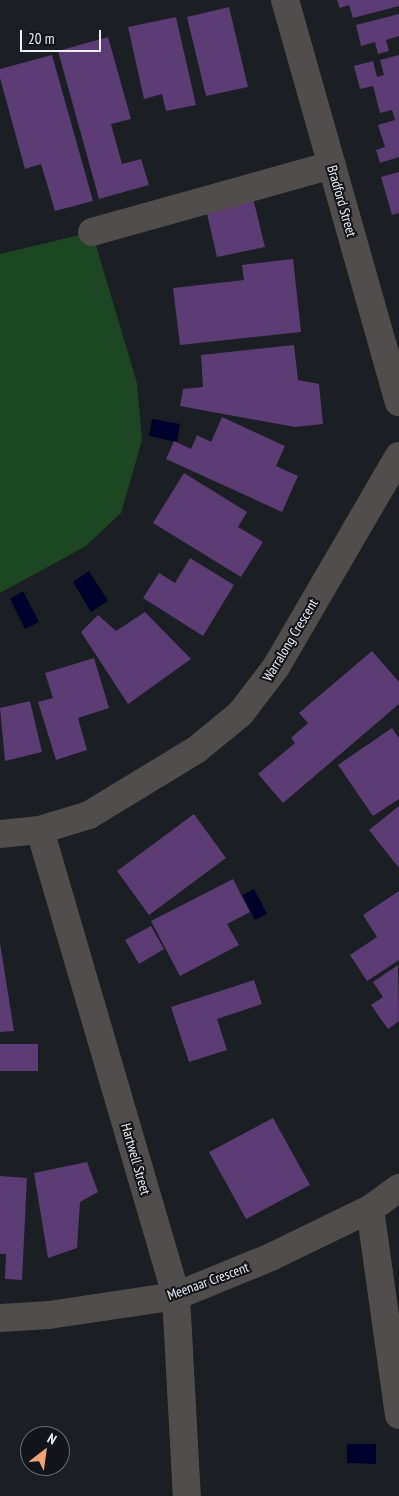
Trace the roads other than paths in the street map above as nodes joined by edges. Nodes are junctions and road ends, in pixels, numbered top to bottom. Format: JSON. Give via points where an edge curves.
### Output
{"nodes":[{"id":1,"x":285,"y":0,"type":"edge"},
{"id":2,"x":332,"y":165,"type":"junction"},
{"id":3,"x":92,"y":232,"type":"dead end"},
{"id":4,"x":399,"y":402,"type":"edge"},
{"id":5,"x":399,"y":456,"type":"edge"},
{"id":6,"x":40,"y":830,"type":"junction"},
{"id":7,"x":0,"y":834,"type":"edge"},
{"id":8,"x":399,"y":1188,"type":"edge"},
{"id":9,"x":370,"y":1209,"type":"junction"},
{"id":10,"x":176,"y":1296,"type":"junction"},
{"id":11,"x":0,"y":1318,"type":"edge"},
{"id":12,"x":399,"y":1415,"type":"edge"},
{"id":13,"x":187,"y":1496,"type":"edge"}],
"edges":[{"from":1,"to":2,"type":"street","name":"Bradford Street"},
{"from":2,"to":3,"type":"street"},
{"from":2,"to":4,"type":"street","name":"Bradford Street"},
{"from":5,"to":6,"type":"street","name":"Warralong Crescent","via":[[276,667],[240,714],[196,750],[89,815]]},
{"from":6,"to":7,"type":"street","name":"Warralong Crescent"},
{"from":6,"to":10,"type":"street","name":"Hartwell Street"},
{"from":8,"to":9,"type":"street","name":"Meenaar Crescent"},
{"from":9,"to":10,"type":"street","name":"Meenaar Crescent","via":[[271,1257]]},
{"from":9,"to":12,"type":"street"},
{"from":10,"to":11,"type":"street","name":"Meenaar Crescent","via":[[49,1315]]},
{"from":10,"to":13,"type":"street","name":"Hartwell Street"}]}
